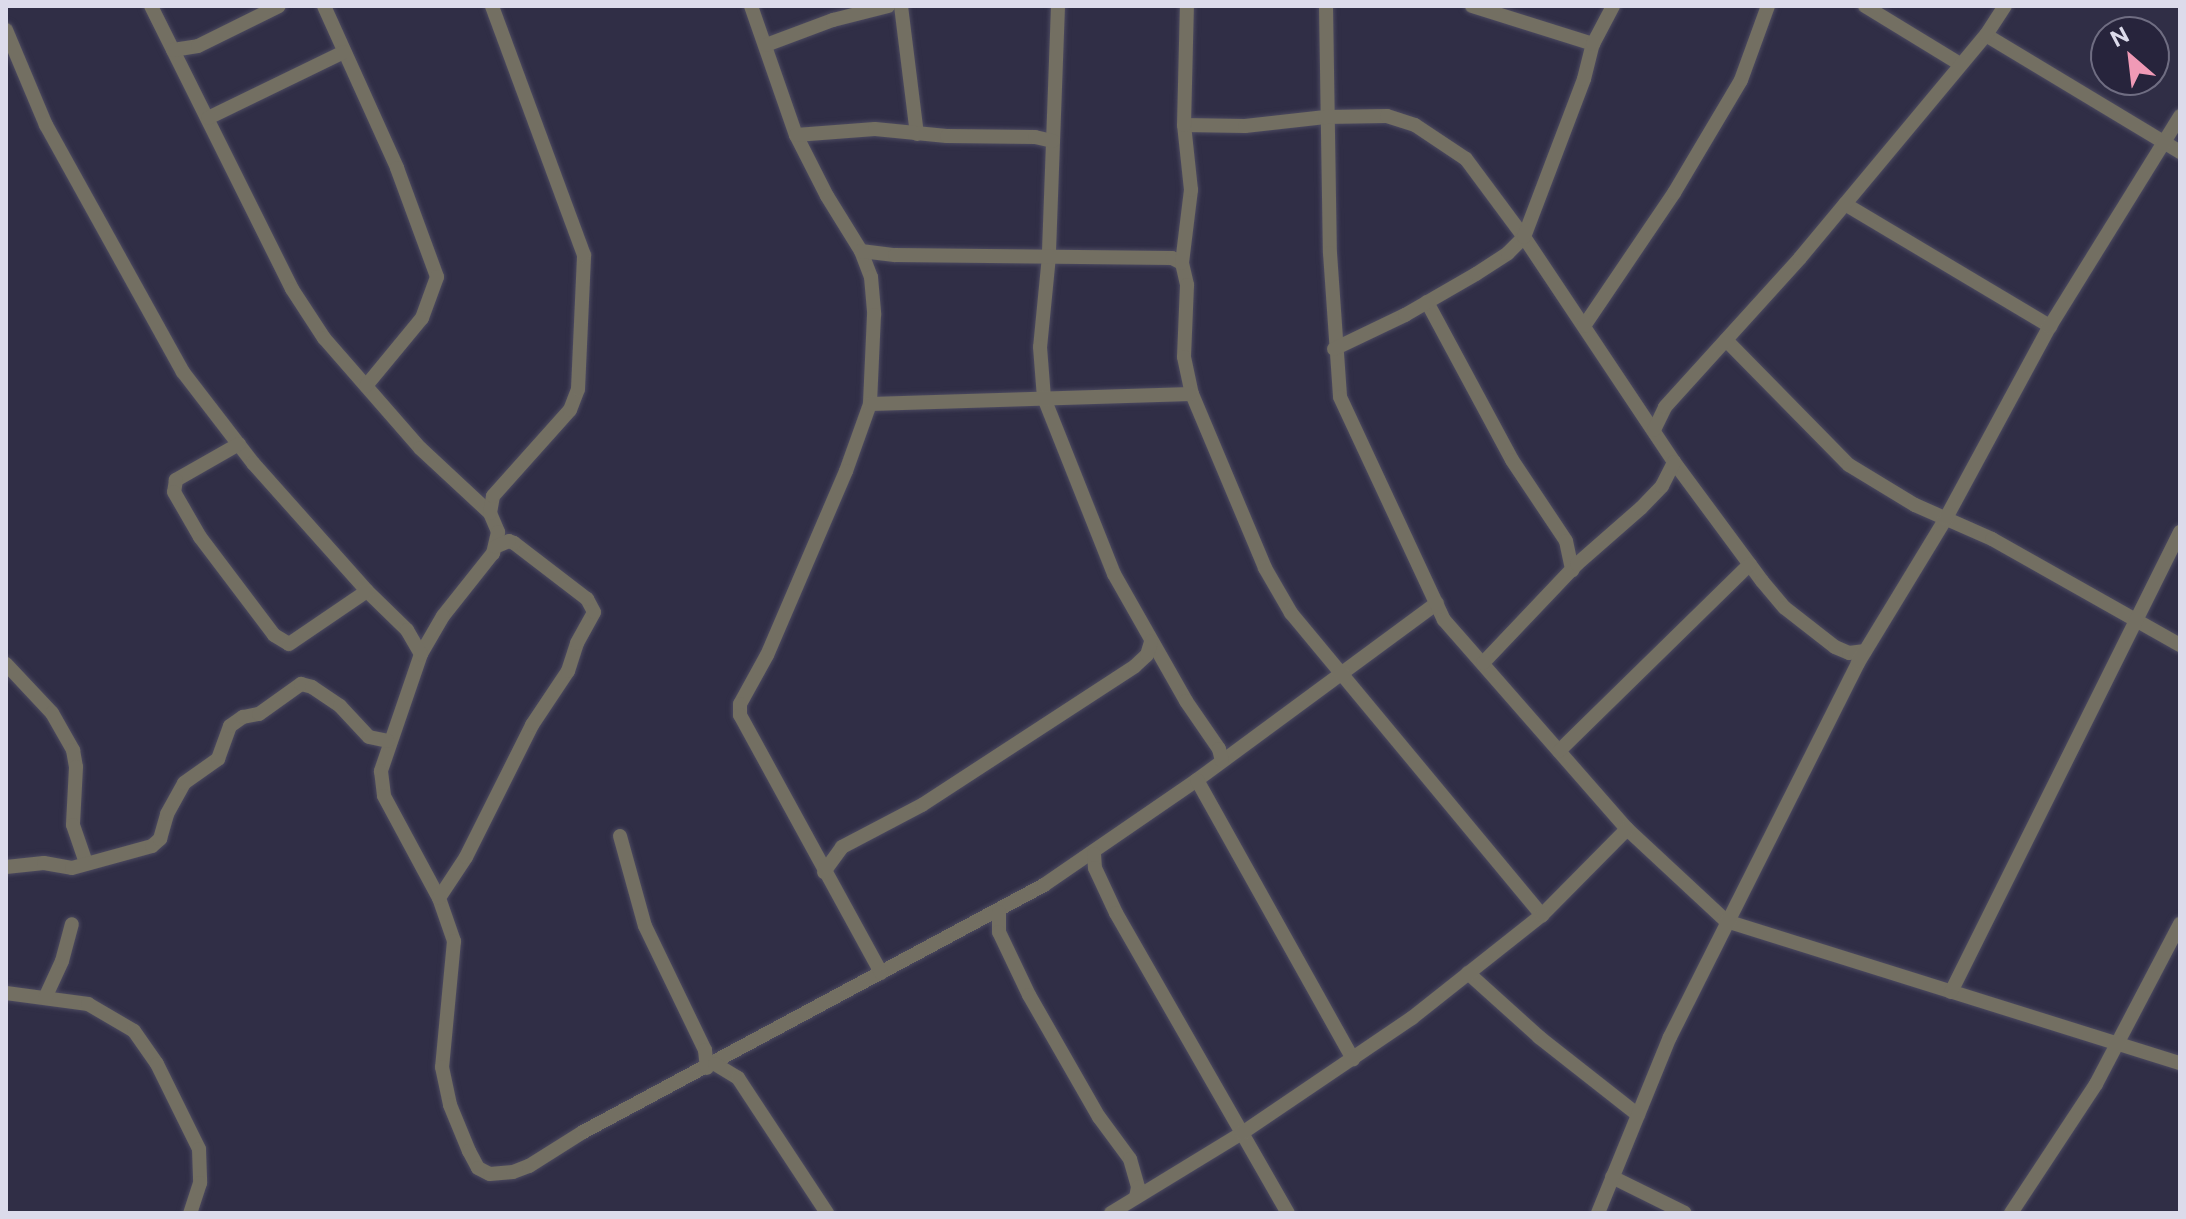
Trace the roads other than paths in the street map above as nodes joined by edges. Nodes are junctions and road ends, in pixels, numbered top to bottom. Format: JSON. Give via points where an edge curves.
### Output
{"nodes":[{"id":1,"x":151,"y":6,"type":"edge"},
{"id":2,"x":279,"y":6,"type":"edge"},
{"id":3,"x":324,"y":6,"type":"edge"},
{"id":4,"x":492,"y":6,"type":"edge"},
{"id":5,"x":751,"y":6,"type":"edge"},
{"id":6,"x":888,"y":6,"type":"edge"},
{"id":7,"x":901,"y":6,"type":"edge"},
{"id":8,"x":1058,"y":6,"type":"edge"},
{"id":9,"x":1187,"y":6,"type":"edge"},
{"id":10,"x":1326,"y":6,"type":"edge"},
{"id":11,"x":1472,"y":6,"type":"edge"},
{"id":12,"x":1613,"y":6,"type":"edge"},
{"id":13,"x":1768,"y":6,"type":"edge"},
{"id":14,"x":1865,"y":6,"type":"edge"},
{"id":15,"x":2005,"y":6,"type":"edge"},
{"id":16,"x":6,"y":30,"type":"edge"},
{"id":17,"x":1986,"y":35,"type":"junction"},
{"id":18,"x":1593,"y":44,"type":"junction"},
{"id":19,"x":766,"y":45,"type":"junction"},
{"id":20,"x":173,"y":50,"type":"junction"},
{"id":21,"x":344,"y":52,"type":"junction"},
{"id":22,"x":1960,"y":64,"type":"junction"},
{"id":23,"x":2180,"y":116,"type":"edge"},
{"id":24,"x":1325,"y":117,"type":"junction"},
{"id":25,"x":208,"y":118,"type":"junction"},
{"id":26,"x":1184,"y":125,"type":"junction"},
{"id":27,"x":917,"y":134,"type":"junction"},
{"id":28,"x":796,"y":135,"type":"junction"},
{"id":29,"x":1053,"y":141,"type":"junction"},
{"id":30,"x":2163,"y":141,"type":"junction"},
{"id":31,"x":2180,"y":152,"type":"edge"},
{"id":32,"x":1845,"y":204,"type":"junction"},
{"id":33,"x":1524,"y":237,"type":"junction"},
{"id":34,"x":861,"y":251,"type":"junction"},
{"id":35,"x":1049,"y":256,"type":"junction"},
{"id":36,"x":1182,"y":263,"type":"junction"},
{"id":37,"x":1427,"y":302,"type":"junction"},
{"id":38,"x":1584,"y":326,"type":"junction"},
{"id":39,"x":2050,"y":326,"type":"junction"},
{"id":40,"x":1726,"y":340,"type":"junction"},
{"id":41,"x":1334,"y":349,"type":"junction"},
{"id":42,"x":366,"y":386,"type":"junction"},
{"id":43,"x":1192,"y":394,"type":"junction"},
{"id":44,"x":1044,"y":398,"type":"junction"},
{"id":45,"x":870,"y":404,"type":"junction"},
{"id":46,"x":1654,"y":430,"type":"junction"},
{"id":47,"x":239,"y":444,"type":"junction"},
{"id":48,"x":1674,"y":462,"type":"junction"},
{"id":49,"x":490,"y":513,"type":"junction"},
{"id":50,"x":1946,"y":518,"type":"junction"},
{"id":51,"x":2180,"y":532,"type":"edge"},
{"id":52,"x":495,"y":547,"type":"junction"},
{"id":53,"x":1750,"y":564,"type":"junction"},
{"id":54,"x":1572,"y":570,"type":"junction"},
{"id":55,"x":367,"y":591,"type":"junction"},
{"id":56,"x":1437,"y":603,"type":"junction"},
{"id":57,"x":2134,"y":618,"type":"junction"},
{"id":58,"x":1151,"y":642,"type":"junction"},
{"id":59,"x":2180,"y":645,"type":"edge"},
{"id":60,"x":1865,"y":651,"type":"junction"},
{"id":61,"x":421,"y":654,"type":"junction"},
{"id":62,"x":1483,"y":663,"type":"junction"},
{"id":63,"x":6,"y":664,"type":"edge"},
{"id":64,"x":1339,"y":673,"type":"junction"},
{"id":65,"x":388,"y":741,"type":"junction"},
{"id":66,"x":1559,"y":751,"type":"junction"},
{"id":67,"x":1222,"y":761,"type":"junction"},
{"id":68,"x":1197,"y":780,"type":"junction"},
{"id":69,"x":1627,"y":829,"type":"junction"},
{"id":70,"x":620,"y":836,"type":"dead end"},
{"id":71,"x":1094,"y":854,"type":"junction"},
{"id":72,"x":86,"y":862,"type":"junction"},
{"id":73,"x":6,"y":867,"type":"edge"},
{"id":74,"x":824,"y":872,"type":"junction"},
{"id":75,"x":439,"y":898,"type":"junction"},
{"id":76,"x":999,"y":912,"type":"junction"},
{"id":77,"x":1542,"y":915,"type":"junction"},
{"id":78,"x":1726,"y":921,"type":"junction"},
{"id":79,"x":72,"y":924,"type":"dead end"},
{"id":80,"x":2180,"y":924,"type":"edge"},
{"id":81,"x":881,"y":973,"type":"junction"},
{"id":82,"x":1468,"y":973,"type":"junction"},
{"id":83,"x":1951,"y":992,"type":"junction"},
{"id":84,"x":6,"y":993,"type":"edge"},
{"id":85,"x":45,"y":998,"type":"junction"},
{"id":86,"x":2119,"y":1043,"type":"junction"},
{"id":87,"x":1353,"y":1059,"type":"junction"},
{"id":88,"x":2180,"y":1063,"type":"edge"},
{"id":89,"x":711,"y":1066,"type":"junction"},
{"id":90,"x":1638,"y":1115,"type":"junction"},
{"id":91,"x":1242,"y":1133,"type":"junction"},
{"id":92,"x":1612,"y":1177,"type":"junction"},
{"id":93,"x":1136,"y":1197,"type":"junction"},
{"id":94,"x":190,"y":1213,"type":"edge"},
{"id":95,"x":827,"y":1213,"type":"edge"},
{"id":96,"x":1111,"y":1213,"type":"edge"},
{"id":97,"x":1288,"y":1213,"type":"edge"},
{"id":98,"x":1598,"y":1213,"type":"edge"},
{"id":99,"x":1685,"y":1213,"type":"edge"},
{"id":100,"x":2011,"y":1213,"type":"edge"}],
"edges":[{"from":1,"to":20,"type":"street"},
{"from":2,"to":20,"type":"street","via":[[198,46]]},
{"from":3,"to":21,"type":"street"},
{"from":4,"to":49,"type":"street","via":[[584,255],[578,389],[570,410],[493,496]]},
{"from":5,"to":19,"type":"street"},
{"from":6,"to":19,"type":"street"},
{"from":7,"to":27,"type":"street"},
{"from":8,"to":29,"type":"street"},
{"from":9,"to":26,"type":"street"},
{"from":10,"to":24,"type":"street"},
{"from":11,"to":18,"type":"street"},
{"from":12,"to":18,"type":"street"},
{"from":13,"to":38,"type":"street","via":[[1741,80],[1666,206]]},
{"from":14,"to":22,"type":"street"},
{"from":15,"to":17,"type":"street"},
{"from":16,"to":47,"type":"street","via":[[46,125],[100,226],[183,372]]},
{"from":17,"to":22,"type":"street"},
{"from":17,"to":30,"type":"street"},
{"from":18,"to":33,"type":"street"},
{"from":19,"to":28,"type":"street"},
{"from":20,"to":25,"type":"street"},
{"from":21,"to":25,"type":"street"},
{"from":21,"to":42,"type":"street","via":[[397,168],[437,277],[422,318]]},
{"from":22,"to":32,"type":"street"},
{"from":23,"to":30,"type":"street"},
{"from":24,"to":26,"type":"street","via":[[1245,126]]},
{"from":24,"to":33,"type":"street","via":[[1387,116],[1415,125],[1466,159]]},
{"from":24,"to":41,"type":"street"},
{"from":25,"to":42,"type":"street","via":[[292,289],[324,338]]},
{"from":26,"to":36,"type":"street","via":[[1191,190]]},
{"from":27,"to":28,"type":"street","via":[[875,129]]},
{"from":27,"to":29,"type":"street"},
{"from":28,"to":34,"type":"street"},
{"from":29,"to":35,"type":"street"},
{"from":30,"to":31,"type":"street"},
{"from":30,"to":39,"type":"street"},
{"from":32,"to":39,"type":"street"},
{"from":32,"to":40,"type":"street"},
{"from":33,"to":37,"type":"street","via":[[1508,253]]},
{"from":33,"to":38,"type":"street"},
{"from":34,"to":35,"type":"street"},
{"from":34,"to":45,"type":"street","via":[[871,277],[874,315]]},
{"from":35,"to":36,"type":"street","via":[[1172,258]]},
{"from":35,"to":44,"type":"street","via":[[1040,347]]},
{"from":36,"to":43,"type":"street","via":[[1187,285],[1184,357]]},
{"from":37,"to":41,"type":"street"},
{"from":37,"to":54,"type":"street","via":[[1512,460],[1566,541]]},
{"from":38,"to":46,"type":"street"},
{"from":39,"to":50,"type":"street"},
{"from":40,"to":46,"type":"street","via":[[1665,407]]},
{"from":40,"to":50,"type":"street","via":[[1849,465]]},
{"from":41,"to":56,"type":"street","via":[[1340,397]]},
{"from":42,"to":49,"type":"street","via":[[420,448]]},
{"from":43,"to":44,"type":"street"},
{"from":43,"to":64,"type":"street","via":[[1265,568],[1291,613]]},
{"from":44,"to":45,"type":"street"},
{"from":44,"to":58,"type":"street","via":[[1114,574]]},
{"from":45,"to":74,"type":"street","via":[[779,627],[740,704],[745,725]]},
{"from":46,"to":48,"type":"street"},
{"from":47,"to":55,"type":"street"},
{"from":47,"to":55,"type":"street","via":[[176,480],[174,492],[200,537],[274,635],[289,644]]},
{"from":48,"to":53,"type":"street"},
{"from":48,"to":54,"type":"street","via":[[1662,486]]},
{"from":49,"to":52,"type":"street","via":[[498,532]]},
{"from":50,"to":57,"type":"street"},
{"from":50,"to":60,"type":"street"},
{"from":51,"to":57,"type":"street"},
{"from":52,"to":61,"type":"street"},
{"from":52,"to":75,"type":"street","via":[[514,543],[587,599],[594,612],[568,671],[532,725],[466,857]]},
{"from":53,"to":60,"type":"street","via":[[1806,627],[1849,653]]},
{"from":53,"to":66,"type":"street"},
{"from":54,"to":62,"type":"street"},
{"from":55,"to":61,"type":"street","via":[[407,630]]},
{"from":56,"to":62,"type":"street","via":[[1444,620]]},
{"from":56,"to":64,"type":"street"},
{"from":57,"to":59,"type":"street"},
{"from":57,"to":83,"type":"street"},
{"from":58,"to":67,"type":"street"},
{"from":58,"to":74,"type":"street","via":[[1135,666],[922,805],[842,847]]},
{"from":60,"to":78,"type":"street"},
{"from":61,"to":65,"type":"street"},
{"from":62,"to":66,"type":"street"},
{"from":63,"to":72,"type":"street","via":[[52,713],[73,750],[73,825]]},
{"from":64,"to":67,"type":"street"},
{"from":64,"to":77,"type":"street"},
{"from":65,"to":72,"type":"street","via":[[369,737],[344,709],[312,687],[296,686],[259,714],[230,726],[218,759],[184,783],[152,846]]},
{"from":65,"to":75,"type":"street","via":[[381,771],[384,796]]},
{"from":66,"to":69,"type":"street"},
{"from":67,"to":68,"type":"street"},
{"from":68,"to":71,"type":"street"},
{"from":68,"to":87,"type":"street"},
{"from":69,"to":77,"type":"street"},
{"from":69,"to":78,"type":"street"},
{"from":70,"to":89,"type":"street","via":[[645,926]]},
{"from":71,"to":76,"type":"street"},
{"from":71,"to":91,"type":"street","via":[[1116,913]]},
{"from":72,"to":73,"type":"street","via":[[72,868],[44,863]]},
{"from":74,"to":81,"type":"street"},
{"from":75,"to":89,"type":"street","via":[[454,941],[442,1067],[450,1105],[478,1168],[502,1174],[529,1166]]},
{"from":76,"to":81,"type":"street"},
{"from":76,"to":93,"type":"street","via":[[999,932],[1029,995],[1099,1117],[1130,1159]]},
{"from":77,"to":82,"type":"street"},
{"from":78,"to":83,"type":"street"},
{"from":78,"to":90,"type":"street"},
{"from":79,"to":85,"type":"street"},
{"from":80,"to":86,"type":"street"},
{"from":81,"to":89,"type":"street"},
{"from":82,"to":87,"type":"street"},
{"from":82,"to":90,"type":"street"},
{"from":83,"to":86,"type":"street"},
{"from":84,"to":85,"type":"street"},
{"from":85,"to":94,"type":"street","via":[[104,1011],[134,1031],[157,1064],[199,1149],[200,1183]]},
{"from":86,"to":88,"type":"street"},
{"from":86,"to":100,"type":"street"},
{"from":87,"to":91,"type":"street"},
{"from":89,"to":95,"type":"street","via":[[738,1078]]},
{"from":90,"to":92,"type":"street"},
{"from":91,"to":93,"type":"street"},
{"from":91,"to":97,"type":"street"},
{"from":92,"to":98,"type":"street"},
{"from":92,"to":99,"type":"street"},
{"from":93,"to":96,"type":"street"}]}
